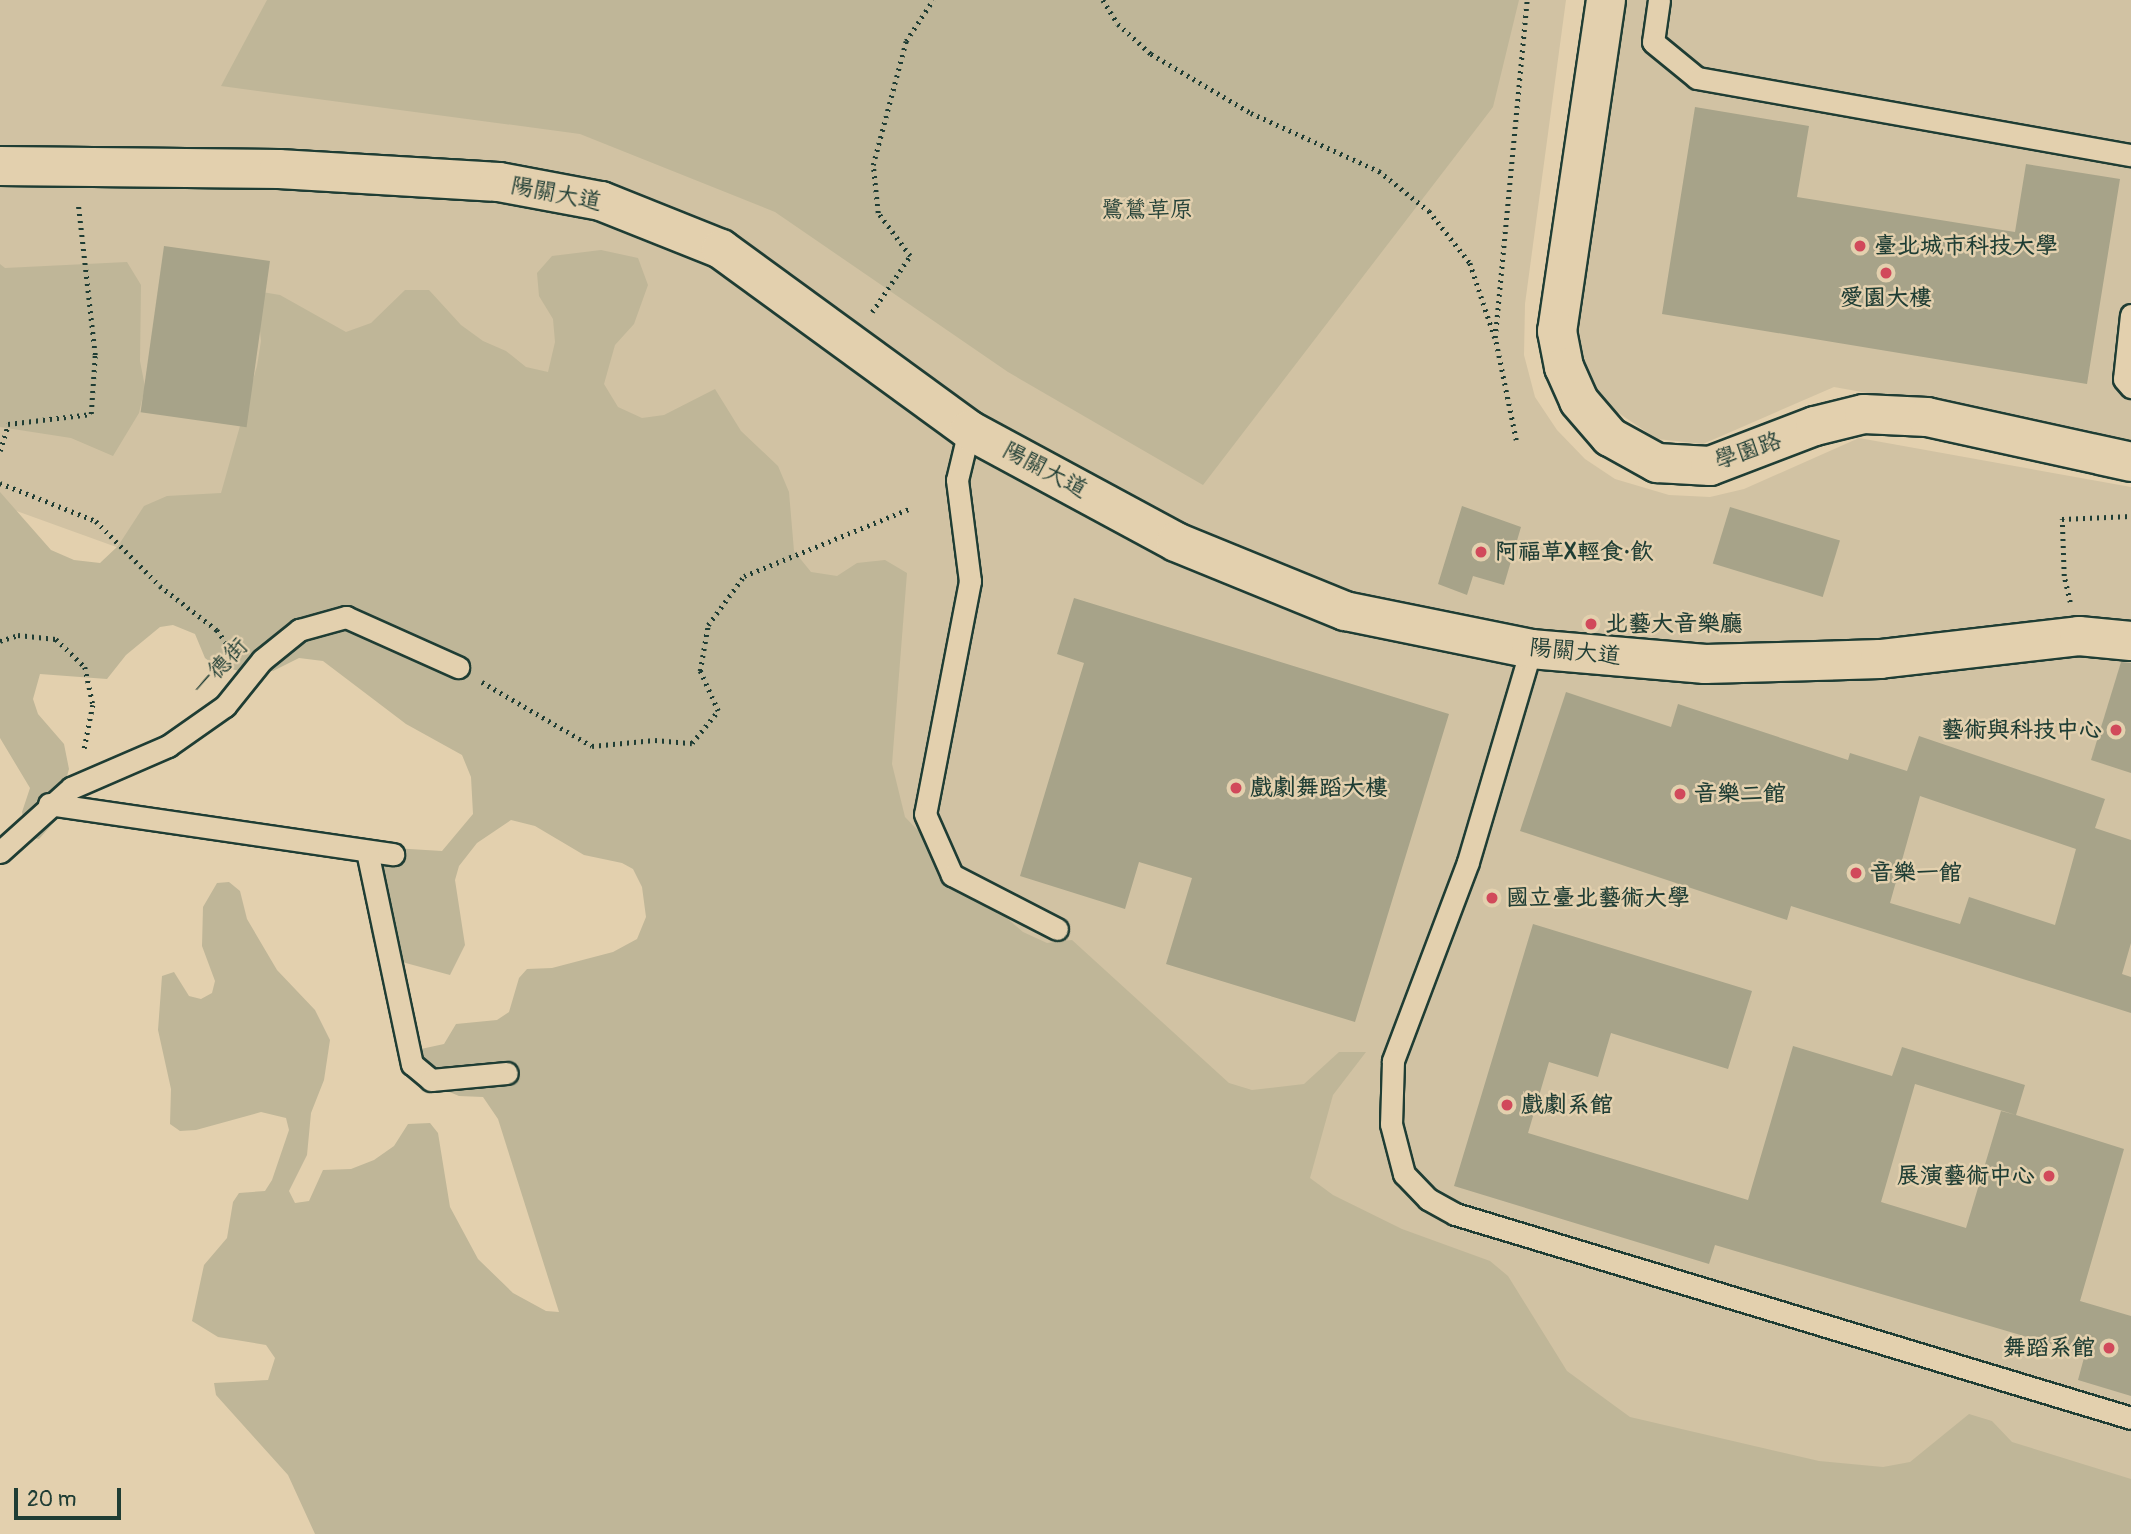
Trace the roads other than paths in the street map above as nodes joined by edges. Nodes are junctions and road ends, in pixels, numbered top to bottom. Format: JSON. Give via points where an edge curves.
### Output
{"nodes":[{"id":1,"x":1606,"y":0,"type":"edge"},
{"id":2,"x":1659,"y":0,"type":"edge"},
{"id":3,"x":2131,"y":155,"type":"edge"},
{"id":4,"x":0,"y":166,"type":"edge"},
{"id":5,"x":2131,"y":315,"type":"edge"},
{"id":6,"x":2131,"y":387,"type":"edge"},
{"id":7,"x":969,"y":429,"type":"junction"},
{"id":8,"x":2131,"y":462,"type":"edge"},
{"id":9,"x":2131,"y":641,"type":"edge"},
{"id":10,"x":1531,"y":649,"type":"junction"},
{"id":11,"x":458,"y":667,"type":"road end"},
{"id":12,"x":49,"y":804,"type":"junction"},
{"id":13,"x":367,"y":851,"type":"junction"},
{"id":14,"x":0,"y":852,"type":"edge"},
{"id":15,"x":393,"y":855,"type":"dead end"},
{"id":16,"x":1057,"y":929,"type":"dead end"},
{"id":17,"x":507,"y":1073,"type":"dead end"},
{"id":18,"x":2131,"y":1418,"type":"edge"}],
"edges":[{"from":1,"to":8,"type":"street","name":"學園路","via":[[1557,331],[1564,367],[1579,401],[1611,437],[1657,463],[1710,466],[1815,426],[1864,414],[1927,417]]},
{"from":2,"to":3,"type":"lane","via":[[1653,42],[1697,78]]},
{"from":4,"to":7,"type":"street","name":"陽關大道","via":[[279,169],[499,183],[601,201],[722,249]]},
{"from":5,"to":6,"type":"lane","via":[[2124,379]]},
{"from":7,"to":10,"type":"street","name":"陽關大道","via":[[1176,542],[1345,611]]},
{"from":7,"to":16,"type":"lane","via":[[957,480],[970,581],[925,814],[952,875]]},
{"from":9,"to":10,"type":"street","name":"陽關大道","via":[[2079,636],[1880,659],[1705,664]]},
{"from":10,"to":18,"type":"lane","via":[[1468,862],[1393,1061],[1391,1124],[1404,1174],[1428,1199],[1455,1214]]},
{"from":11,"to":12,"type":"lane","name":"一德街","via":[[346,617],[299,630],[225,706],[168,746],[71,788]]},
{"from":12,"to":13,"type":"lane"},
{"from":12,"to":14,"type":"lane","name":"一德街"},
{"from":13,"to":15,"type":"lane"},
{"from":13,"to":17,"type":"lane","via":[[412,1064],[431,1080]]}]}
